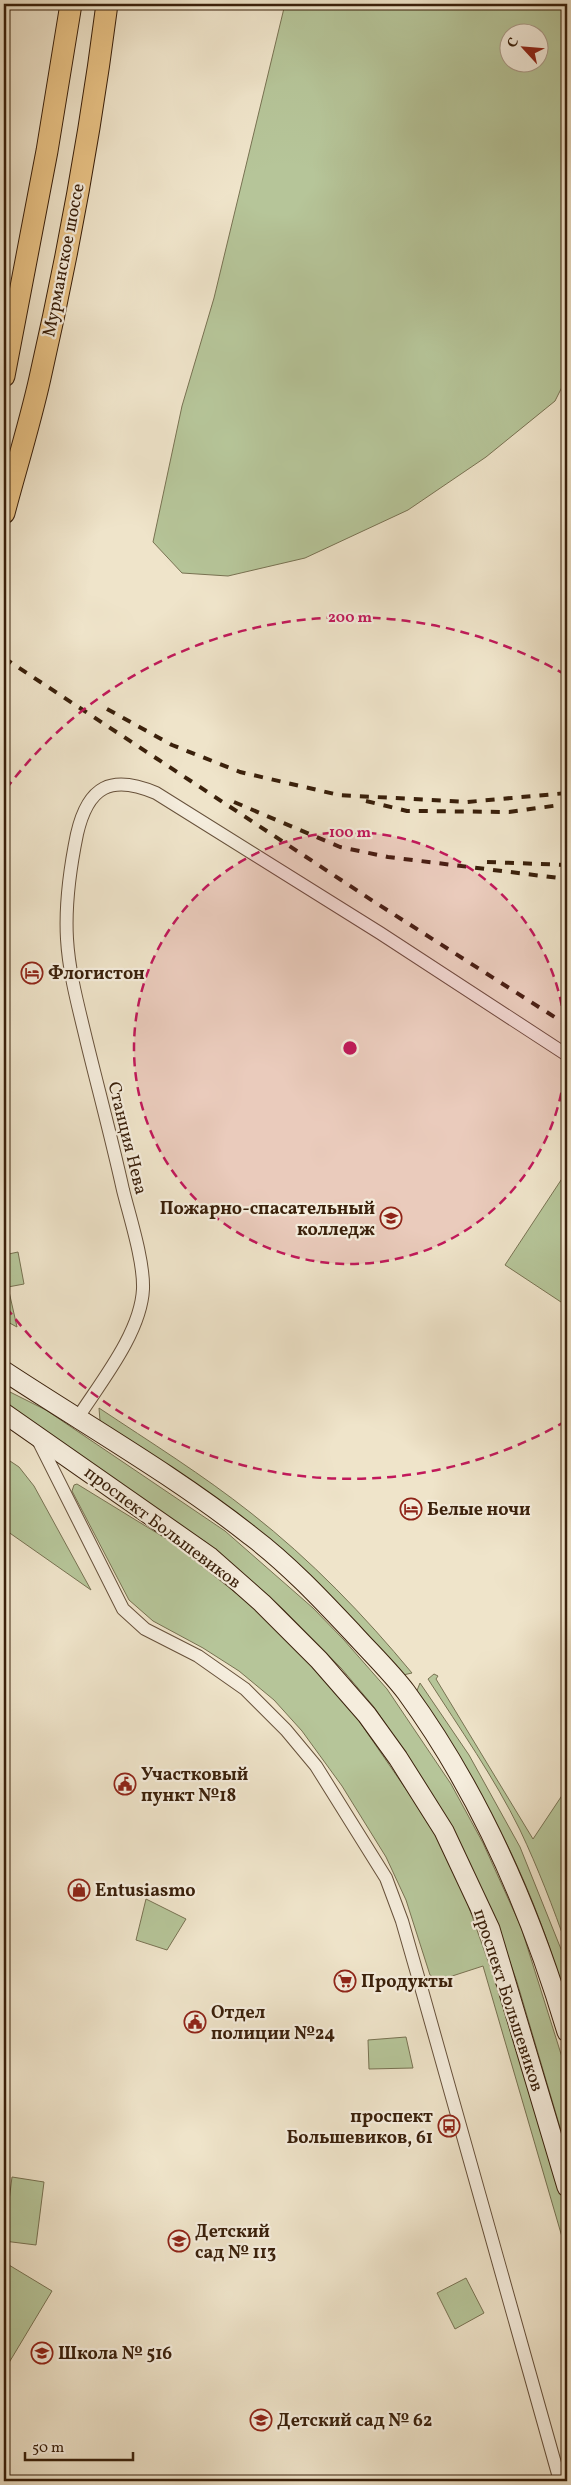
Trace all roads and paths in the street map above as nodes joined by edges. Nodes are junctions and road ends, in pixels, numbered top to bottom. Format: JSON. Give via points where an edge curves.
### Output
{"nodes":[{"id":1,"x":71,"y":4,"type":"edge"},
{"id":2,"x":107,"y":4,"type":"edge"},
{"id":3,"x":4,"y":376,"type":"edge"},
{"id":4,"x":4,"y":513,"type":"edge"},
{"id":5,"x":567,"y":1055,"type":"edge"},
{"id":6,"x":4,"y":1371,"type":"edge"},
{"id":7,"x":4,"y":1413,"type":"edge"},
{"id":8,"x":77,"y":1419,"type":"junction"},
{"id":9,"x":35,"y":1434,"type":"junction"},
{"id":10,"x":567,"y":2032,"type":"edge"},
{"id":11,"x":567,"y":2187,"type":"edge"},
{"id":12,"x":560,"y":2481,"type":"edge"}],
"edges":[{"from":1,"to":3,"type":"main road","name":"Мурманское шоссе","via":[[48,151]]},
{"from":2,"to":4,"type":"main road","name":"Мурманское шоссе","via":[[64,262],[40,379]]},
{"from":5,"to":8,"type":"street","name":"Станция Нева","via":[[156,793],[136,785],[111,784],[97,792],[80,824],[74,852],[67,938],[73,984],[143,1288],[140,1311]]},
{"from":6,"to":8,"type":"main road"},
{"from":7,"to":9,"type":"main road","name":"проспект Большевиков"},
{"from":8,"to":10,"type":"main road","via":[[180,1485],[251,1536],[313,1590],[405,1690],[470,1791],[510,1873],[547,1964]]},
{"from":9,"to":11,"type":"main road","name":"проспект Большевиков","via":[[210,1558],[262,1603],[319,1660],[367,1715],[398,1758],[444,1831],[490,1929]]},
{"from":9,"to":12,"type":"street","via":[[123,1609],[145,1629],[222,1671],[265,1709],[316,1766],[386,1878],[418,1976]]}]}
